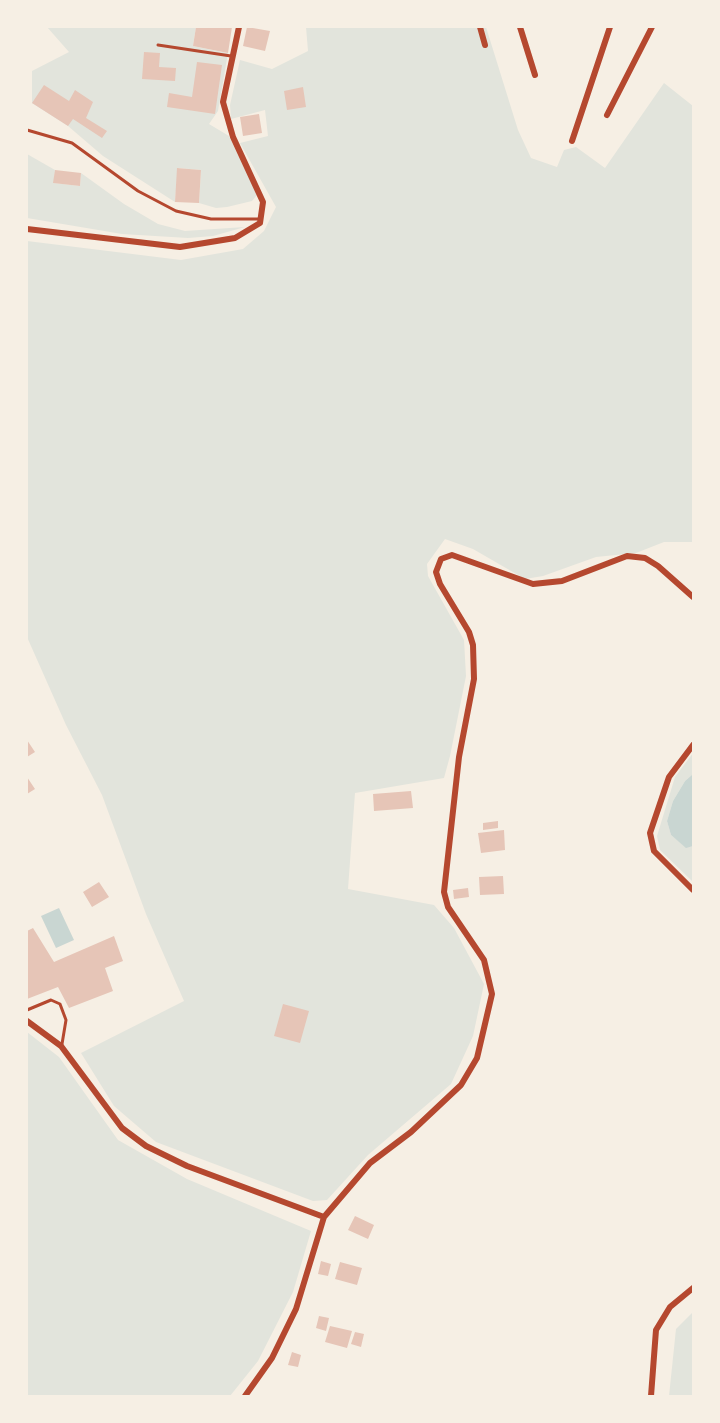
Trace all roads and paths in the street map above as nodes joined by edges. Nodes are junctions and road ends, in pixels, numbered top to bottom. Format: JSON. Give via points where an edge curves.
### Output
{"nodes":[{"id":1,"x":239,"y":27,"type":"edge"},
{"id":2,"x":480,"y":27,"type":"edge"},
{"id":3,"x":520,"y":27,"type":"edge"},
{"id":4,"x":610,"y":27,"type":"edge"},
{"id":5,"x":652,"y":27,"type":"edge"},
{"id":6,"x":158,"y":45,"type":"dead end"},
{"id":7,"x":485,"y":45,"type":"dead end"},
{"id":8,"x":231,"y":56,"type":"junction"},
{"id":9,"x":535,"y":75,"type":"dead end"},
{"id":10,"x":607,"y":115,"type":"dead end"},
{"id":11,"x":27,"y":130,"type":"edge"},
{"id":12,"x":572,"y":141,"type":"dead end"},
{"id":13,"x":263,"y":218,"type":"junction"},
{"id":14,"x":27,"y":229,"type":"edge"},
{"id":15,"x":693,"y":597,"type":"edge"},
{"id":16,"x":693,"y":745,"type":"edge"},
{"id":17,"x":693,"y":890,"type":"edge"},
{"id":18,"x":27,"y":1010,"type":"edge"},
{"id":19,"x":27,"y":1021,"type":"edge"},
{"id":20,"x":61,"y":1046,"type":"junction"},
{"id":21,"x":324,"y":1217,"type":"junction"},
{"id":22,"x":693,"y":1288,"type":"edge"},
{"id":23,"x":244,"y":1396,"type":"edge"},
{"id":24,"x":651,"y":1396,"type":"edge"}],
"edges":[{"from":1,"to":8,"type":"street"},
{"from":2,"to":7,"type":"street"},
{"from":3,"to":9,"type":"street"},
{"from":4,"to":12,"type":"street"},
{"from":5,"to":10,"type":"street"},
{"from":6,"to":8,"type":"lane"},
{"from":8,"to":13,"type":"street","via":[[223,102],[227,121],[263,202]]},
{"from":11,"to":13,"type":"lane","via":[[72,143],[138,192],[176,211],[211,219]]},
{"from":13,"to":14,"type":"street","via":[[256,227],[235,238],[180,247]]},
{"from":15,"to":21,"type":"street","via":[[645,558],[627,556],[562,581],[533,584],[452,555],[441,560],[436,572],[440,584],[473,645],[474,679],[459,757],[444,892],[448,907],[484,960],[492,994],[477,1058],[461,1085],[411,1132],[370,1163]]},
{"from":16,"to":17,"type":"street","via":[[669,777],[650,833],[654,851]]},
{"from":18,"to":20,"type":"lane","via":[[51,1000],[60,1004],[66,1020]]},
{"from":19,"to":20,"type":"street"},
{"from":20,"to":21,"type":"street","via":[[122,1128],[146,1146],[187,1166]]},
{"from":21,"to":23,"type":"street","via":[[296,1309],[272,1358]]},
{"from":22,"to":24,"type":"street","via":[[670,1307],[656,1330]]}]}
